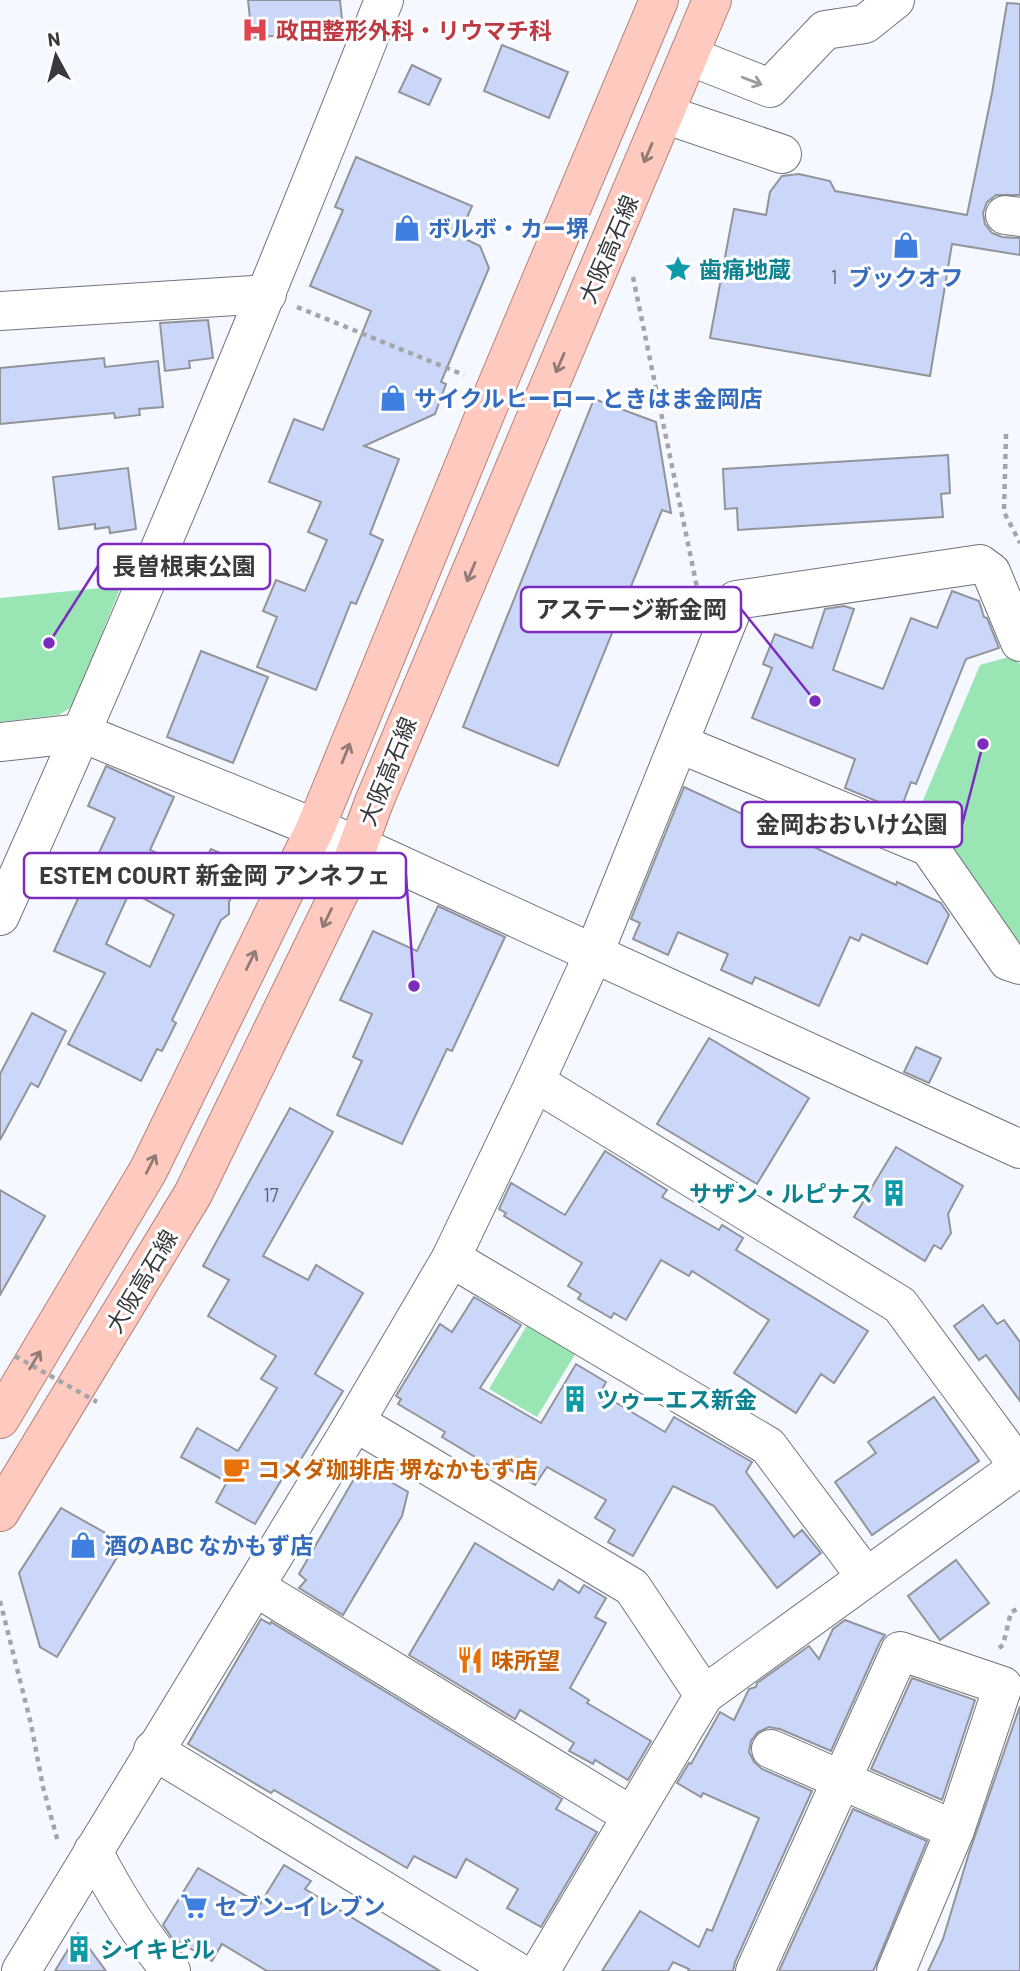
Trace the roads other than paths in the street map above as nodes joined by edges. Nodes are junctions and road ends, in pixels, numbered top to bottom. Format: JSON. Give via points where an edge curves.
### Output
{"nodes":[{"id":1,"x":384,"y":0,"type":"edge"},
{"id":2,"x":659,"y":0,"type":"edge"},
{"id":3,"x":712,"y":0,"type":"edge"},
{"id":4,"x":895,"y":0,"type":"edge"},
{"id":5,"x":689,"y":56,"type":"junction"},
{"id":6,"x":664,"y":114,"type":"junction"},
{"id":7,"x":782,"y":154,"type":"dead end"},
{"id":8,"x":267,"y":295,"type":"junction"},
{"id":9,"x":0,"y":312,"type":"edge"},
{"id":10,"x":1020,"y":642,"type":"edge"},
{"id":11,"x":82,"y":733,"type":"junction"},
{"id":12,"x":0,"y":742,"type":"edge"},
{"id":13,"x":680,"y":744,"type":"junction"},
{"id":14,"x":315,"y":829,"type":"junction"},
{"id":15,"x":357,"y":845,"type":"junction"},
{"id":16,"x":0,"y":916,"type":"edge"},
{"id":17,"x":594,"y":953,"type":"junction"},
{"id":18,"x":1020,"y":965,"type":"edge"},
{"id":19,"x":535,"y":1082,"type":"junction"},
{"id":20,"x":1020,"y":1149,"type":"edge"},
{"id":21,"x":451,"y":1258,"type":"junction"},
{"id":22,"x":0,"y":1419,"type":"edge"},
{"id":23,"x":355,"y":1422,"type":"junction"},
{"id":24,"x":1019,"y":1467,"type":"edge"},
{"id":25,"x":0,"y":1512,"type":"edge"},
{"id":26,"x":866,"y":1577,"type":"junction"},
{"id":27,"x":255,"y":1587,"type":"junction"},
{"id":28,"x":704,"y":1695,"type":"junction"},
{"id":29,"x":771,"y":1749,"type":"dead end"},
{"id":30,"x":153,"y":1750,"type":"junction"},
{"id":31,"x":841,"y":1779,"type":"junction"},
{"id":32,"x":632,"y":1816,"type":"junction"},
{"id":33,"x":955,"y":1830,"type":"junction"},
{"id":34,"x":76,"y":1849,"type":"junction"},
{"id":35,"x":21,"y":1971,"type":"edge"},
{"id":36,"x":171,"y":1971,"type":"edge"},
{"id":37,"x":516,"y":1971,"type":"edge"},
{"id":38,"x":540,"y":1971,"type":"edge"},
{"id":39,"x":755,"y":1971,"type":"edge"},
{"id":40,"x":896,"y":1971,"type":"edge"}],
"edges":[{"from":1,"to":8,"type":"street"},
{"from":14,"to":2,"type":"main road","name":"大阪高石線","one_way":true},
{"from":3,"to":5,"type":"main road","name":"大阪高石線"},
{"from":5,"to":4,"type":"street","one_way":true,"via":[[770,88],[825,30],[865,24]]},
{"from":5,"to":6,"type":"main road","name":"大阪高石線"},
{"from":6,"to":7,"type":"street"},
{"from":6,"to":15,"type":"main road","name":"大阪高石線","one_way":true},
{"from":8,"to":9,"type":"street"},
{"from":8,"to":11,"type":"street"},
{"from":10,"to":13,"type":"street","via":[[991,572],[980,564],[736,600]]},
{"from":11,"to":12,"type":"street"},
{"from":11,"to":14,"type":"street"},
{"from":11,"to":16,"type":"street"},
{"from":13,"to":17,"type":"street"},
{"from":13,"to":18,"type":"street","via":[[929,847],[1008,961]]},
{"from":14,"to":15,"type":"street"},
{"from":22,"to":14,"type":"main road","name":"大阪高石線","one_way":true,"via":[[148,1171]]},
{"from":15,"to":17,"type":"street"},
{"from":15,"to":25,"type":"main road","name":"大阪高石線","one_way":true,"via":[[345,881],[193,1194]]},
{"from":17,"to":19,"type":"street"},
{"from":17,"to":20,"type":"street"},
{"from":19,"to":21,"type":"street"},
{"from":19,"to":24,"type":"street","via":[[900,1305]]},
{"from":21,"to":23,"type":"street"},
{"from":21,"to":26,"type":"street","via":[[768,1446]]},
{"from":23,"to":27,"type":"street"},
{"from":23,"to":28,"type":"street","via":[[632,1587]]},
{"from":24,"to":26,"type":"street"},
{"from":26,"to":28,"type":"street"},
{"from":27,"to":30,"type":"street"},
{"from":27,"to":32,"type":"street"},
{"from":28,"to":32,"type":"street"},
{"from":29,"to":31,"type":"street"},
{"from":30,"to":34,"type":"street"},
{"from":30,"to":37,"type":"street"},
{"from":31,"to":33,"type":"street"},
{"from":31,"to":33,"type":"street","via":[[900,1651],[1003,1686]]},
{"from":31,"to":39,"type":"street"},
{"from":32,"to":38,"type":"street"},
{"from":33,"to":40,"type":"street"},
{"from":34,"to":35,"type":"street"},
{"from":34,"to":36,"type":"street","via":[[113,1890]]}]}
